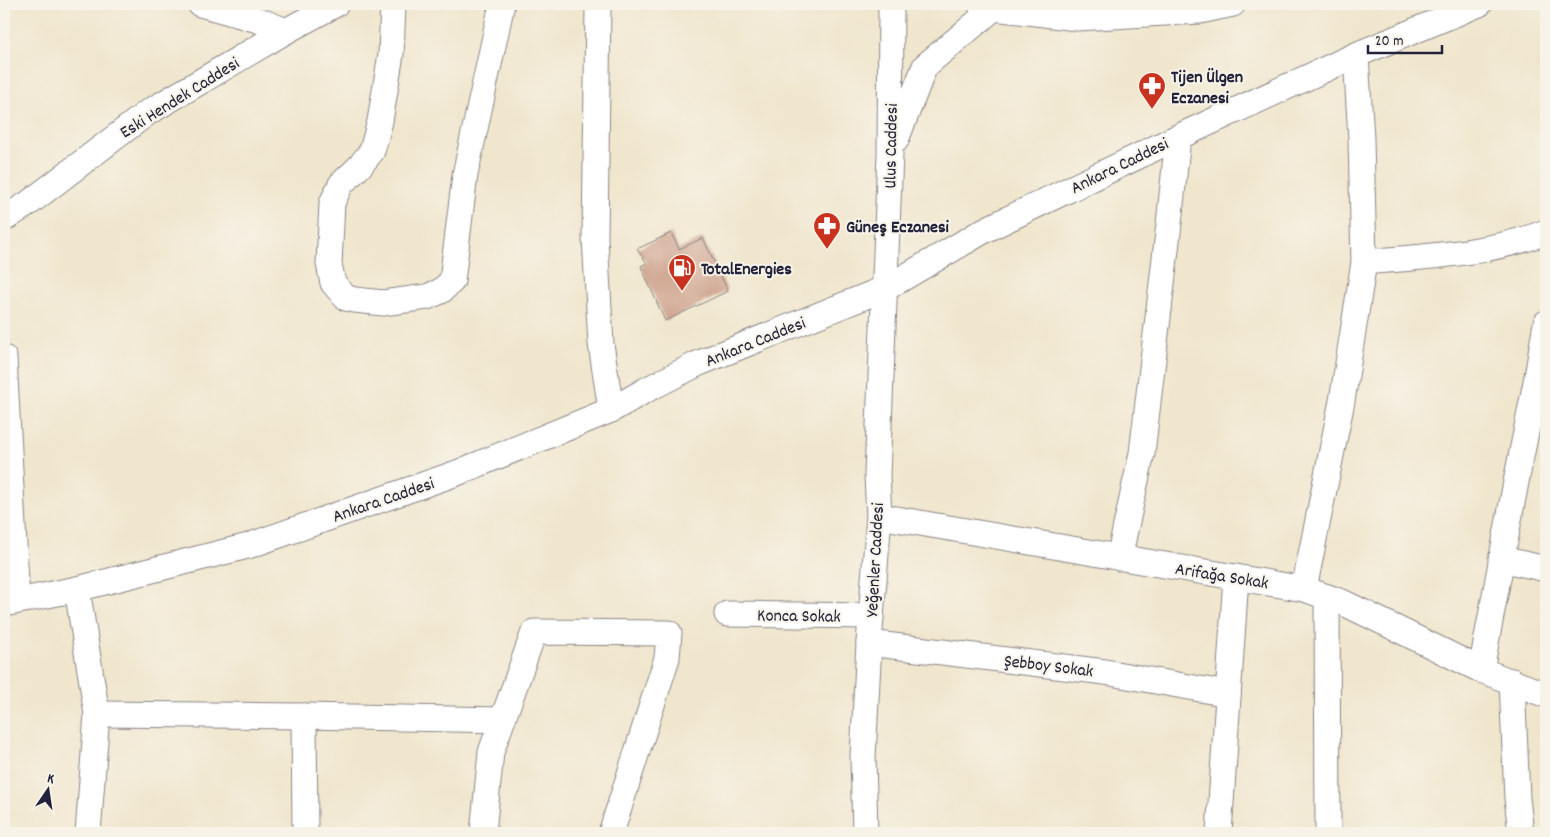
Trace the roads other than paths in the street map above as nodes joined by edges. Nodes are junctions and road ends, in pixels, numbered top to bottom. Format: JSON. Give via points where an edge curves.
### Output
{"nodes":[{"id":1,"x":200,"y":4,"type":"edge"},
{"id":2,"x":336,"y":4,"type":"edge"},
{"id":3,"x":393,"y":4,"type":"edge"},
{"id":4,"x":502,"y":4,"type":"edge"},
{"id":5,"x":598,"y":4,"type":"edge"},
{"id":6,"x":891,"y":4,"type":"edge"},
{"id":7,"x":1232,"y":4,"type":"edge"},
{"id":8,"x":1479,"y":4,"type":"edge"},
{"id":9,"x":987,"y":6,"type":"edge"},
{"id":10,"x":1067,"y":10,"type":"edge"},
{"id":11,"x":286,"y":31,"type":"junction"},
{"id":12,"x":1356,"y":55,"type":"junction"},
{"id":13,"x":1178,"y":137,"type":"junction"},
{"id":14,"x":890,"y":154,"type":"junction"},
{"id":15,"x":4,"y":219,"type":"edge"},
{"id":16,"x":1546,"y":232,"type":"edge"},
{"id":17,"x":1364,"y":262,"type":"junction"},
{"id":18,"x":886,"y":288,"type":"junction"},
{"id":19,"x":1546,"y":322,"type":"edge"},
{"id":20,"x":4,"y":358,"type":"edge"},
{"id":21,"x":1541,"y":378,"type":"edge"},
{"id":22,"x":611,"y":410,"type":"junction"},
{"id":23,"x":6,"y":444,"type":"edge"},
{"id":24,"x":879,"y":516,"type":"junction"},
{"id":25,"x":1118,"y":558,"type":"junction"},
{"id":26,"x":1501,"y":559,"type":"junction"},
{"id":27,"x":1546,"y":569,"type":"edge"},
{"id":28,"x":1236,"y":577,"type":"junction"},
{"id":29,"x":77,"y":589,"type":"junction"},
{"id":30,"x":1315,"y":593,"type":"junction"},
{"id":31,"x":11,"y":603,"type":"edge"},
{"id":32,"x":727,"y":614,"type":"dead end"},
{"id":33,"x":871,"y":616,"type":"junction"},
{"id":34,"x":869,"y":643,"type":"junction"},
{"id":35,"x":1481,"y":670,"type":"junction"},
{"id":36,"x":1512,"y":681,"type":"junction"},
{"id":37,"x":1228,"y":694,"type":"junction"},
{"id":38,"x":1546,"y":695,"type":"edge"},
{"id":39,"x":98,"y":714,"type":"junction"},
{"id":40,"x":304,"y":716,"type":"junction"},
{"id":41,"x":502,"y":720,"type":"junction"},
{"id":42,"x":88,"y":833,"type":"edge"},
{"id":43,"x":305,"y":833,"type":"edge"},
{"id":44,"x":483,"y":833,"type":"edge"},
{"id":45,"x":611,"y":833,"type":"edge"},
{"id":46,"x":865,"y":833,"type":"edge"},
{"id":47,"x":1219,"y":833,"type":"edge"},
{"id":48,"x":1328,"y":833,"type":"edge"},
{"id":49,"x":1521,"y":833,"type":"edge"}],
"edges":[{"from":1,"to":11,"type":"street"},
{"from":2,"to":11,"type":"street","name":"Eski Hendek Caddesi"},
{"from":3,"to":4,"type":"street","via":[[391,54],[380,121],[372,151],[341,184],[332,203],[328,264],[333,282],[346,298],[382,303],[427,297],[452,281],[465,175]]},
{"from":5,"to":22,"type":"street","via":[[596,238],[601,344]]},
{"from":6,"to":14,"type":"street","name":"Ulus Caddesi"},
{"from":7,"to":10,"type":"street","via":[[1200,11],[1077,18]]},
{"from":8,"to":12,"type":"street","name":"Ankara Caddesi"},
{"from":9,"to":10,"type":"street"},
{"from":9,"to":14,"type":"street","via":[[924,66]]},
{"from":11,"to":15,"type":"street","name":"Eski Hendek Caddesi","via":[[147,113]]},
{"from":12,"to":13,"type":"street","name":"Ankara Caddesi"},
{"from":12,"to":17,"type":"street"},
{"from":13,"to":18,"type":"street","name":"Ankara Caddesi","via":[[985,230]]},
{"from":13,"to":25,"type":"street","via":[[1142,452]]},
{"from":14,"to":18,"type":"street","name":"Ulus Caddesi"},
{"from":16,"to":17,"type":"street","via":[[1452,255]]},
{"from":17,"to":30,"type":"street"},
{"from":18,"to":22,"type":"street","name":"Ankara Caddesi","via":[[696,364]]},
{"from":18,"to":24,"type":"street","name":"Yeğenler Caddesi","via":[[877,475]]},
{"from":19,"to":21,"type":"street"},
{"from":20,"to":23,"type":"street"},
{"from":21,"to":26,"type":"street"},
{"from":22,"to":29,"type":"street","name":"Ankara Caddesi","via":[[457,473],[248,546]]},
{"from":23,"to":31,"type":"street"},
{"from":24,"to":25,"type":"street","name":"Arifağa Sokak"},
{"from":24,"to":33,"type":"street","name":"Yeğenler Caddesi"},
{"from":25,"to":28,"type":"street","name":"Arifağa Sokak"},
{"from":26,"to":27,"type":"street"},
{"from":26,"to":35,"type":"street"},
{"from":28,"to":30,"type":"street","name":"Arifağa Sokak"},
{"from":28,"to":37,"type":"street"},
{"from":29,"to":31,"type":"street","name":"Ankara Caddesi"},
{"from":29,"to":39,"type":"street"},
{"from":30,"to":35,"type":"street","name":"Arifağa Sokak","via":[[1342,602]]},
{"from":30,"to":48,"type":"street"},
{"from":32,"to":33,"type":"street","name":"Konca Sokak"},
{"from":33,"to":34,"type":"street","name":"Yeğenler Caddesi"},
{"from":34,"to":37,"type":"street","name":"Şebboy Sokak","via":[[1105,672]]},
{"from":34,"to":46,"type":"street","name":"Yeğenler Caddesi","via":[[863,756]]},
{"from":35,"to":36,"type":"street","name":"Arifağa Sokak"},
{"from":36,"to":38,"type":"street","name":"Arifağa Sokak"},
{"from":36,"to":49,"type":"street"},
{"from":37,"to":47,"type":"street"},
{"from":39,"to":40,"type":"street"},
{"from":39,"to":42,"type":"street"},
{"from":40,"to":41,"type":"street"},
{"from":40,"to":43,"type":"street"},
{"from":41,"to":44,"type":"street","via":[[491,752]]},
{"from":41,"to":45,"type":"street","via":[[534,632],[669,633],[667,658]]}]}
